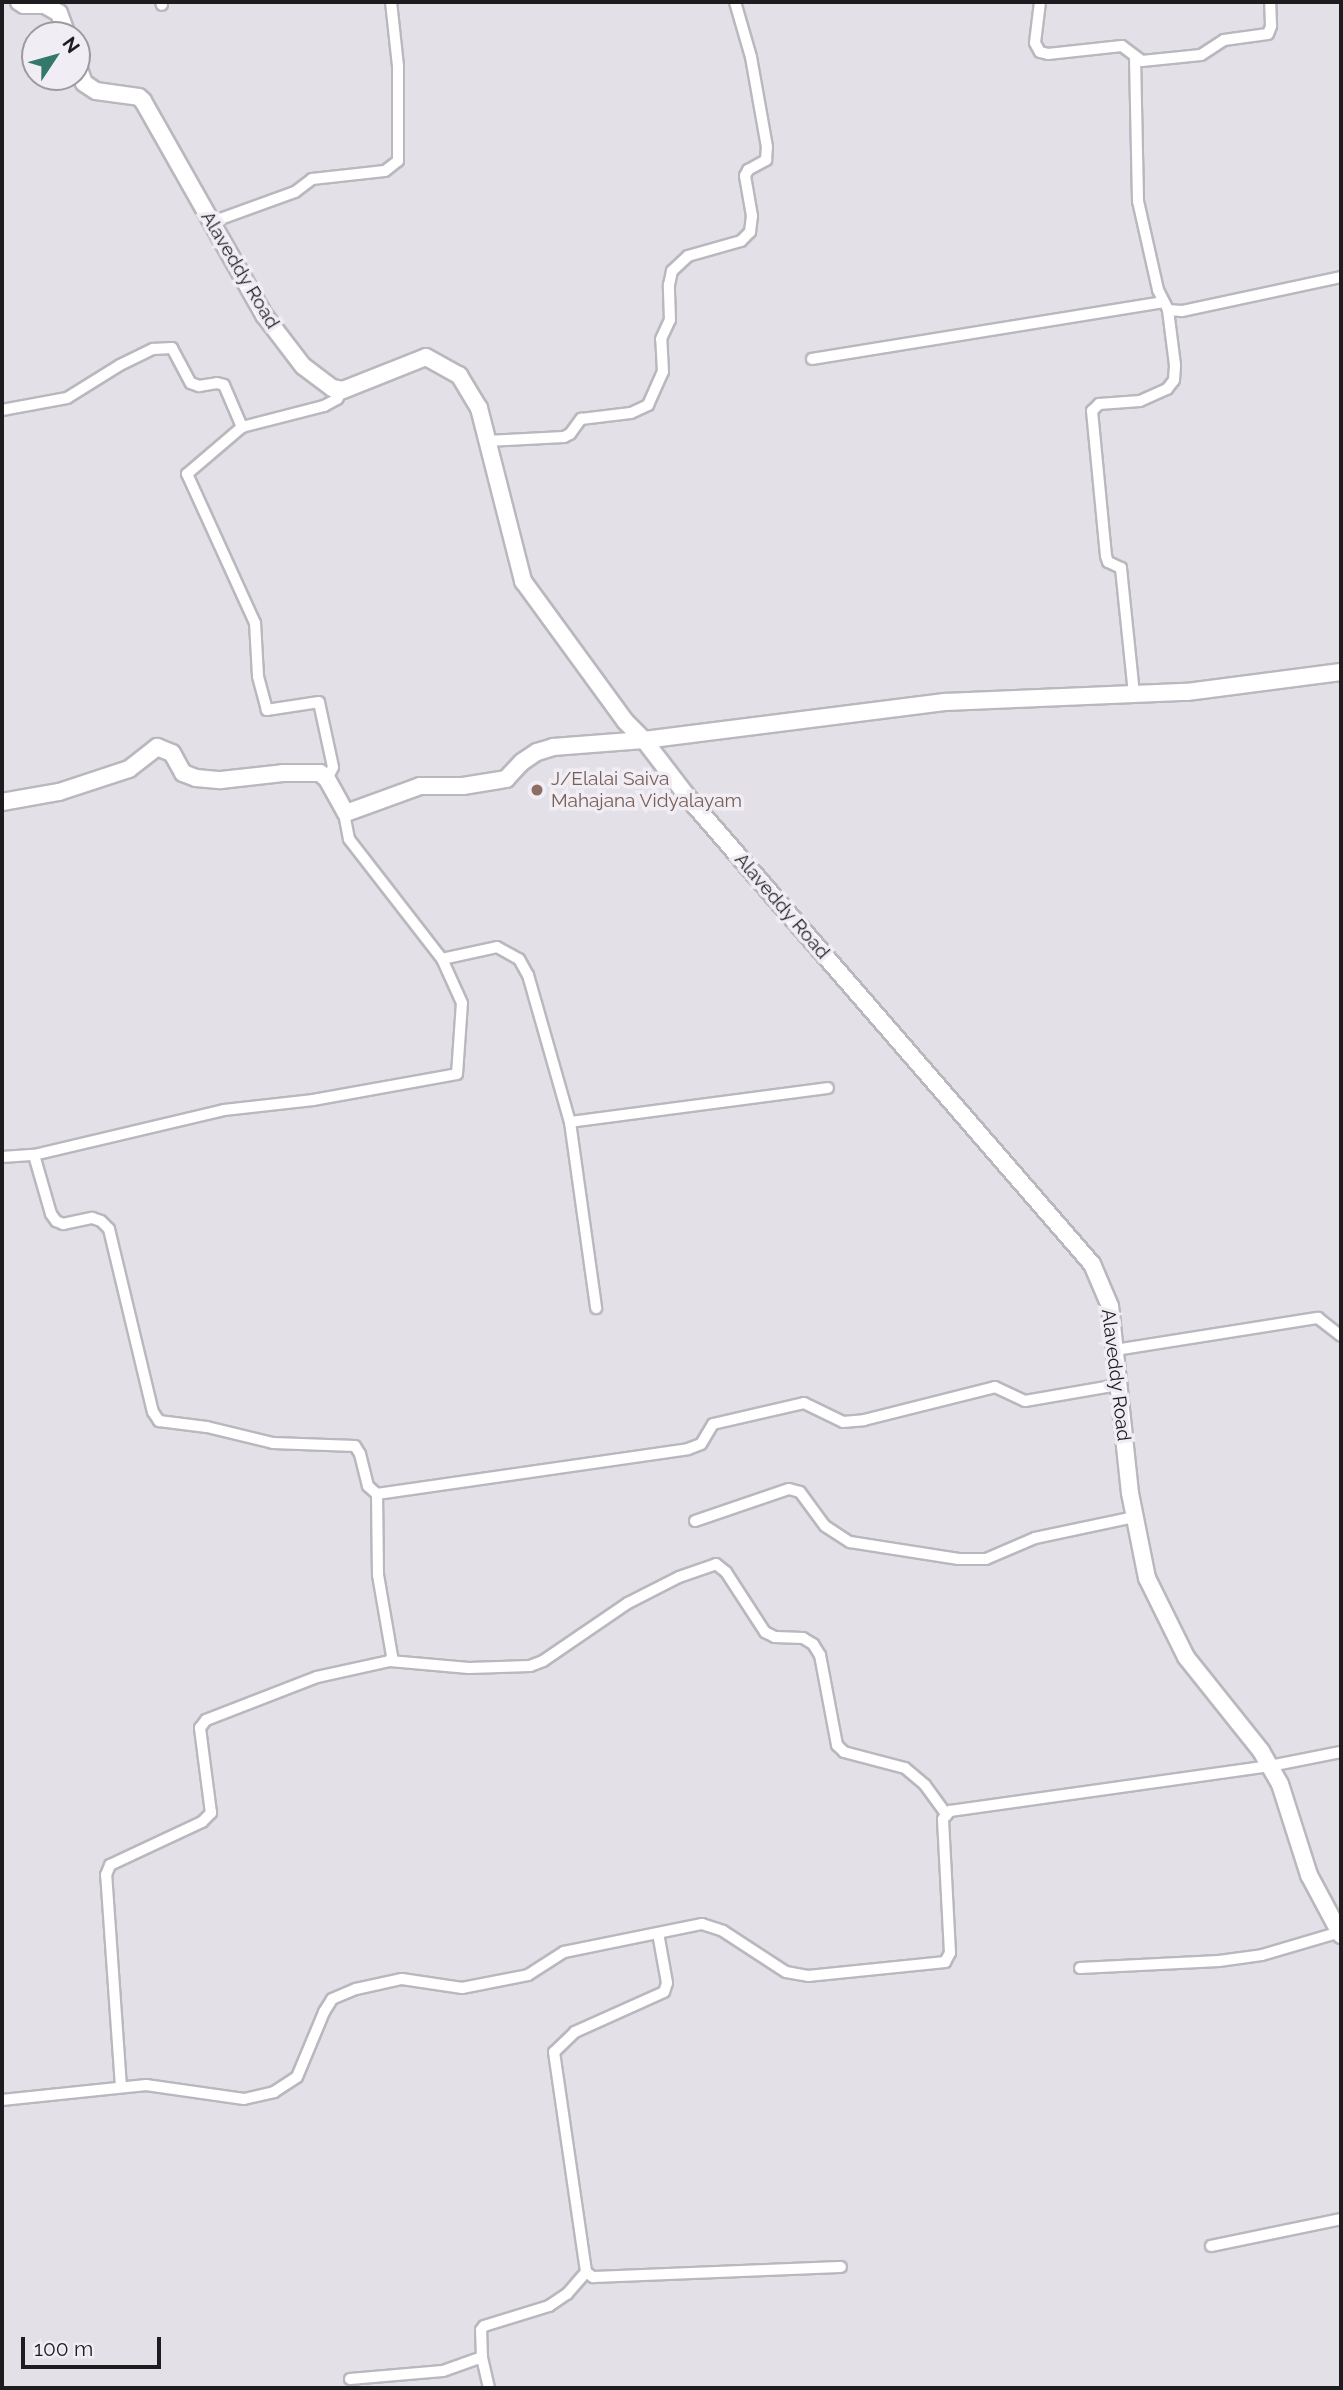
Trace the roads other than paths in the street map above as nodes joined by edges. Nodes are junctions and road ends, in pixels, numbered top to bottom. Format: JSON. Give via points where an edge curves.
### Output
{"nodes":[{"id":1,"x":19,"y":2,"type":"edge"},
{"id":2,"x":391,"y":2,"type":"edge"},
{"id":3,"x":735,"y":2,"type":"edge"},
{"id":4,"x":1040,"y":2,"type":"edge"},
{"id":5,"x":1270,"y":2,"type":"edge"},
{"id":6,"x":62,"y":21,"type":"edge"},
{"id":7,"x":1135,"y":57,"type":"junction"},
{"id":8,"x":91,"y":88,"type":"edge"},
{"id":9,"x":212,"y":222,"type":"junction"},
{"id":10,"x":1341,"y":277,"type":"edge"},
{"id":11,"x":1166,"y":306,"type":"junction"},
{"id":12,"x":812,"y":359,"type":"dead end"},
{"id":13,"x":343,"y":390,"type":"junction"},
{"id":14,"x":2,"y":410,"type":"edge"},
{"id":15,"x":242,"y":427,"type":"junction"},
{"id":16,"x":487,"y":441,"type":"junction"},
{"id":17,"x":1341,"y":672,"type":"edge"},
{"id":18,"x":1134,"y":694,"type":"junction"},
{"id":19,"x":644,"y":740,"type":"junction"},
{"id":20,"x":327,"y":779,"type":"junction"},
{"id":21,"x":2,"y":802,"type":"edge"},
{"id":22,"x":344,"y":813,"type":"junction"},
{"id":23,"x":442,"y":960,"type":"junction"},
{"id":24,"x":828,"y":1088,"type":"dead end"},
{"id":25,"x":570,"y":1122,"type":"junction"},
{"id":26,"x":34,"y":1155,"type":"junction"},
{"id":27,"x":2,"y":1157,"type":"edge"},
{"id":28,"x":596,"y":1308,"type":"dead end"},
{"id":29,"x":1341,"y":1336,"type":"edge"},
{"id":30,"x":1115,"y":1350,"type":"junction"},
{"id":31,"x":1118,"y":1385,"type":"junction"},
{"id":32,"x":377,"y":1494,"type":"junction"},
{"id":33,"x":1135,"y":1517,"type":"junction"},
{"id":34,"x":695,"y":1521,"type":"dead end"},
{"id":35,"x":390,"y":1661,"type":"junction"},
{"id":36,"x":1341,"y":1752,"type":"edge"},
{"id":37,"x":1270,"y":1766,"type":"junction"},
{"id":38,"x":947,"y":1815,"type":"junction"},
{"id":39,"x":658,"y":1933,"type":"junction"},
{"id":40,"x":1340,"y":1933,"type":"edge"},
{"id":41,"x":1080,"y":1968,"type":"dead end"},
{"id":42,"x":121,"y":2087,"type":"junction"},
{"id":43,"x":2,"y":2100,"type":"edge"},
{"id":44,"x":1341,"y":2219,"type":"edge"},
{"id":45,"x":1212,"y":2246,"type":"dead end"},
{"id":46,"x":841,"y":2267,"type":"dead end"},
{"id":47,"x":586,"y":2272,"type":"junction"},
{"id":48,"x":482,"y":2357,"type":"junction"},
{"id":49,"x":350,"y":2379,"type":"dead end"},
{"id":50,"x":489,"y":2388,"type":"edge"}],
"edges":[{"from":1,"to":6,"type":"street","via":[[45,5],[59,13]]},
{"from":2,"to":9,"type":"street","via":[[398,66],[398,161],[385,171],[312,179],[295,192]]},
{"from":3,"to":16,"type":"street","via":[[751,57],[767,147],[766,160],[745,176],[750,232],[741,241],[688,256],[672,271],[670,320],[661,339],[663,372],[648,405],[631,413],[581,419],[564,437]]},
{"from":4,"to":7,"type":"street","via":[[1035,43],[1040,52],[1122,46]]},
{"from":5,"to":7,"type":"street","via":[[1268,34],[1224,40],[1201,55],[1155,61]]},
{"from":7,"to":11,"type":"street","via":[[1138,201]]},
{"from":8,"to":9,"type":"street","name":"Alaveddy Road","via":[[144,101]]},
{"from":9,"to":13,"type":"street","name":"Alaveddy Road","via":[[264,315],[303,366],[332,388]]},
{"from":10,"to":11,"type":"street","via":[[1182,312]]},
{"from":11,"to":12,"type":"street"},
{"from":11,"to":18,"type":"street","via":[[1174,380],[1167,389],[1140,401],[1099,404],[1092,411],[1106,556],[1121,568]]},
{"from":13,"to":15,"type":"street","via":[[324,407]]},
{"from":13,"to":16,"type":"street","name":"Alaveddy Road","via":[[426,356],[460,375],[479,408]]},
{"from":14,"to":15,"type":"street","via":[[67,398],[153,349],[172,348],[191,383],[224,385]]},
{"from":15,"to":20,"type":"street","via":[[187,474],[255,623],[258,676],[267,710],[319,702],[333,767]]},
{"from":16,"to":19,"type":"street","name":"Alaveddy Road","via":[[523,581],[625,721]]},
{"from":17,"to":18,"type":"street","via":[[1187,692]]},
{"from":18,"to":19,"type":"street","via":[[945,702]]},
{"from":19,"to":22,"type":"street","via":[[553,747],[522,762],[506,779],[420,786]]},
{"from":19,"to":30,"type":"street","name":"Alaveddy Road","via":[[699,811],[1092,1264],[1110,1306]]},
{"from":20,"to":21,"type":"street","via":[[320,774],[283,773],[196,778],[183,773],[172,753],[157,747],[129,769],[59,792]]},
{"from":20,"to":22,"type":"street"},
{"from":22,"to":23,"type":"street","via":[[349,839]]},
{"from":23,"to":25,"type":"street","via":[[497,947],[519,959],[528,975]]},
{"from":23,"to":26,"type":"street","via":[[462,1003],[457,1074],[313,1100],[224,1110]]},
{"from":24,"to":25,"type":"street"},
{"from":25,"to":28,"type":"street"},
{"from":26,"to":27,"type":"street"},
{"from":26,"to":32,"type":"street","via":[[56,1221],[63,1224],[92,1218],[109,1229],[153,1412],[159,1421],[273,1443],[355,1446],[368,1486]]},
{"from":29,"to":30,"type":"street","via":[[1318,1318]]},
{"from":30,"to":31,"type":"street","name":"Alaveddy Road"},
{"from":31,"to":32,"type":"street","via":[[1025,1401],[995,1387],[844,1422],[804,1403],[713,1424],[701,1444],[688,1449]]},
{"from":31,"to":33,"type":"street","name":"Alaveddy Road"},
{"from":32,"to":35,"type":"street","via":[[378,1576]]},
{"from":33,"to":34,"type":"street","via":[[1035,1538],[986,1559],[850,1542],[825,1526],[800,1492],[789,1489]]},
{"from":33,"to":37,"type":"street","name":"Alaveddy Road","via":[[1147,1578],[1186,1657]]},
{"from":35,"to":38,"type":"street","via":[[469,1668],[530,1666],[628,1603],[716,1564],[765,1632],[813,1644],[820,1655],[837,1745],[844,1752],[905,1768],[925,1785]]},
{"from":35,"to":42,"type":"street","via":[[317,1677],[206,1720],[200,1728],[211,1814],[110,1865],[106,1884]]},
{"from":36,"to":37,"type":"street"},
{"from":37,"to":38,"type":"street","via":[[1008,1800]]},
{"from":37,"to":40,"type":"street","name":"Alaveddy Road","via":[[1309,1875]]},
{"from":38,"to":39,"type":"street","via":[[943,1819],[950,1953],[944,1962],[808,1976],[786,1972],[723,1931],[702,1924]]},
{"from":39,"to":42,"type":"street","via":[[564,1952],[528,1975],[462,1988],[402,1979],[332,1999],[297,2077],[274,2092],[244,2099],[146,2084]]},
{"from":39,"to":47,"type":"street","via":[[667,1983],[664,1992],[575,2032],[554,2052]]},
{"from":40,"to":41,"type":"street","via":[[1262,1955],[1219,1961]]},
{"from":42,"to":43,"type":"street"},
{"from":44,"to":45,"type":"street"},
{"from":46,"to":47,"type":"street","via":[[593,2277]]},
{"from":47,"to":48,"type":"street","via":[[549,2306],[484,2326]]},
{"from":48,"to":49,"type":"street","via":[[443,2371]]},
{"from":48,"to":50,"type":"street"}]}
